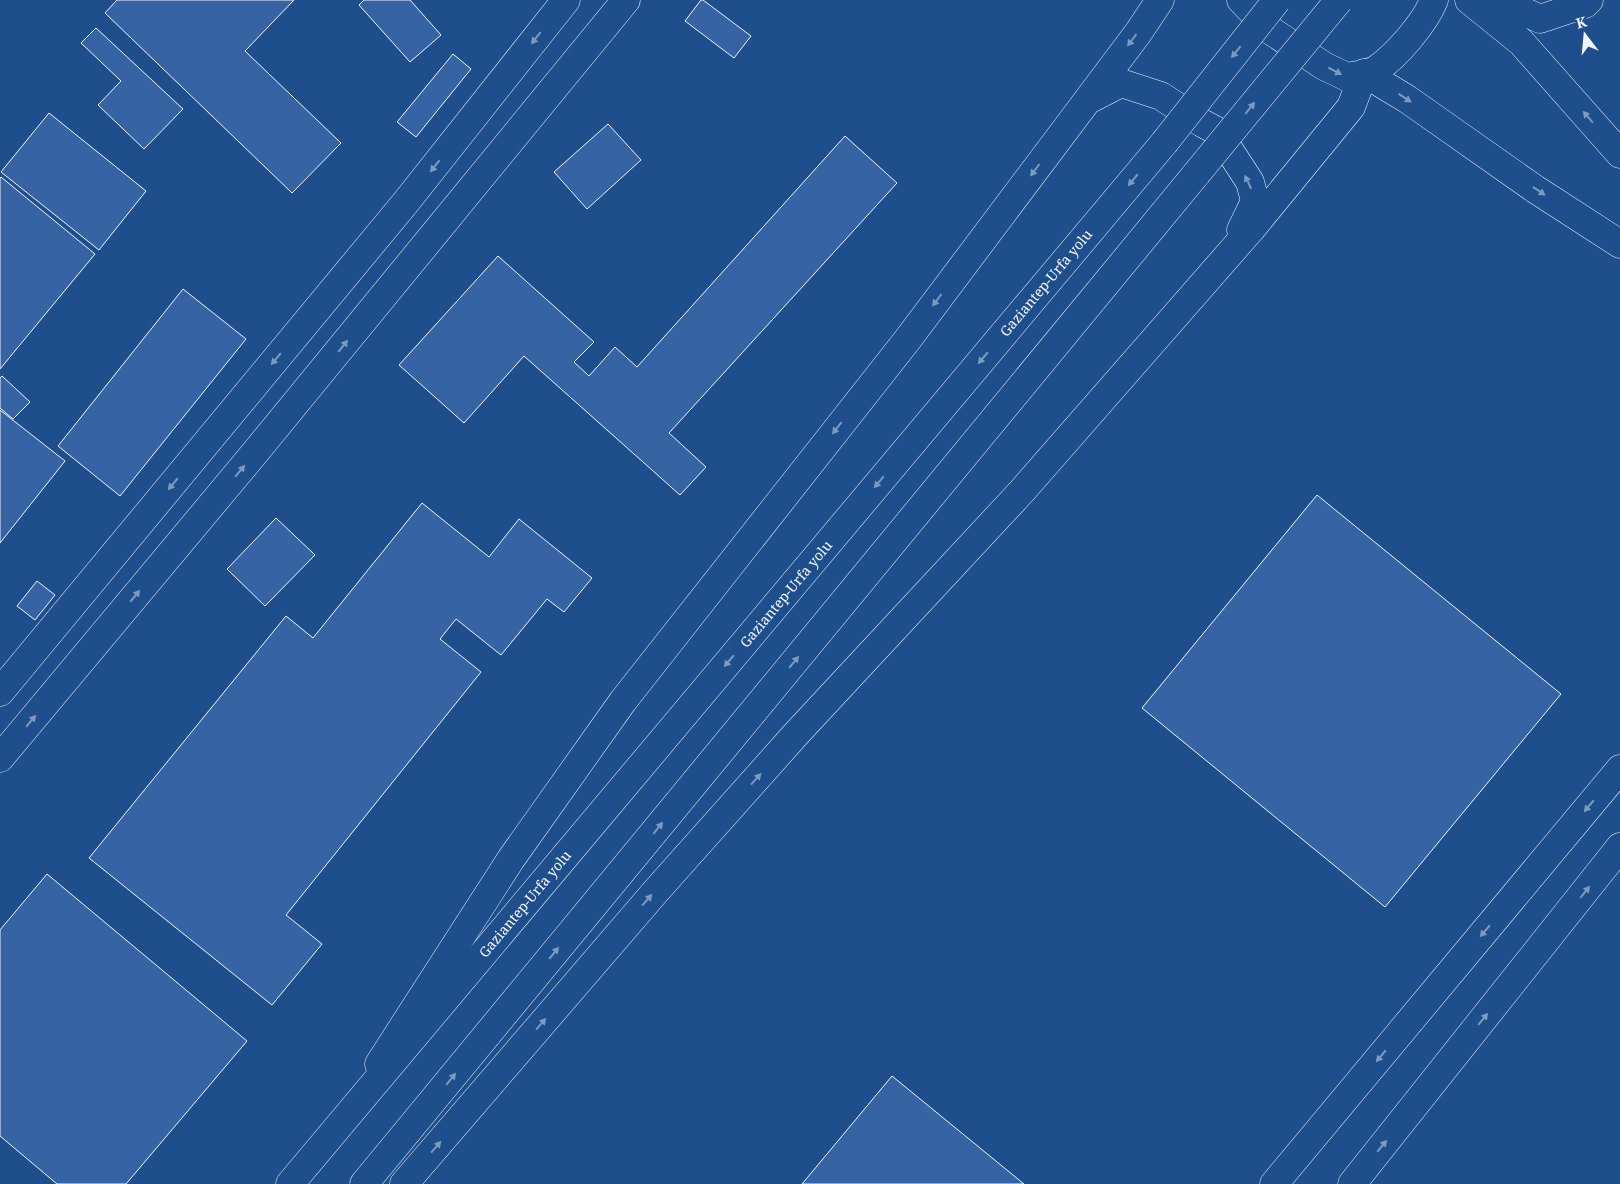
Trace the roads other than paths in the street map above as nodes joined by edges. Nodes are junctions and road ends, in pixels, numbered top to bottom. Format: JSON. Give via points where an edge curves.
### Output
{"nodes":[{"id":1,"x":566,"y":0,"type":"edge"},
{"id":2,"x":626,"y":0,"type":"edge"},
{"id":3,"x":1160,"y":0,"type":"edge"},
{"id":4,"x":1241,"y":0,"type":"edge"},
{"id":5,"x":1278,"y":0,"type":"edge"},
{"id":6,"x":1339,"y":0,"type":"edge"},
{"id":7,"x":1434,"y":0,"type":"edge"},
{"id":8,"x":1469,"y":0,"type":"edge"},
{"id":9,"x":1500,"y":0,"type":"edge"},
{"id":10,"x":1589,"y":0,"type":"edge"},
{"id":11,"x":1364,"y":73,"type":"junction"},
{"id":12,"x":1087,"y":100,"type":"junction"},
{"id":13,"x":1620,"y":154,"type":"edge"},
{"id":14,"x":1620,"y":244,"type":"edge"},
{"id":15,"x":1226,"y":258,"type":"junction"},
{"id":16,"x":0,"y":692,"type":"edge"},
{"id":17,"x":0,"y":758,"type":"edge"},
{"id":18,"x":1620,"y":769,"type":"edge"},
{"id":19,"x":1620,"y":847,"type":"edge"},
{"id":20,"x":338,"y":1126,"type":"junction"},
{"id":21,"x":290,"y":1184,"type":"edge"},
{"id":22,"x":364,"y":1184,"type":"edge"},
{"id":23,"x":404,"y":1184,"type":"edge"},
{"id":24,"x":1274,"y":1184,"type":"edge"},
{"id":25,"x":1352,"y":1184,"type":"edge"}],
"edges":[{"from":1,"to":16,"type":"main road","one_way":true,"via":[[406,202]]},
{"from":17,"to":2,"type":"main road","one_way":true},
{"from":3,"to":12,"type":"main road","one_way":true},
{"from":4,"to":11,"type":"main road","one_way":true,"via":[[1270,30],[1324,66],[1346,77]]},
{"from":5,"to":20,"type":"main road","name":"Gaziantep-Urfa yolu","one_way":true,"bridge":true,"via":[[1164,142]]},
{"from":22,"to":6,"type":"main road","one_way":true,"bridge":true},
{"from":7,"to":11,"type":"main road","via":[[1400,49],[1375,70]]},
{"from":13,"to":8,"type":"main road","one_way":true,"via":[[1521,42]]},
{"from":9,"to":10,"type":"main road","via":[[1540,20]]},
{"from":11,"to":14,"type":"main road","one_way":true},
{"from":11,"to":15,"type":"main road","via":[[1351,107]]},
{"from":15,"to":12,"type":"main road","one_way":true,"via":[[1255,201],[1250,182],[1217,131],[1160,96],[1121,83]]},
{"from":12,"to":20,"type":"main road","one_way":true,"via":[[908,338],[623,702],[511,858]]},
{"from":23,"to":15,"type":"main road","one_way":true,"via":[[656,890],[1022,491]]},
{"from":18,"to":24,"type":"main road","one_way":true},
{"from":25,"to":19,"type":"main road","one_way":true},
{"from":20,"to":21,"type":"main road","name":"Gaziantep-Urfa yolu"}]}
